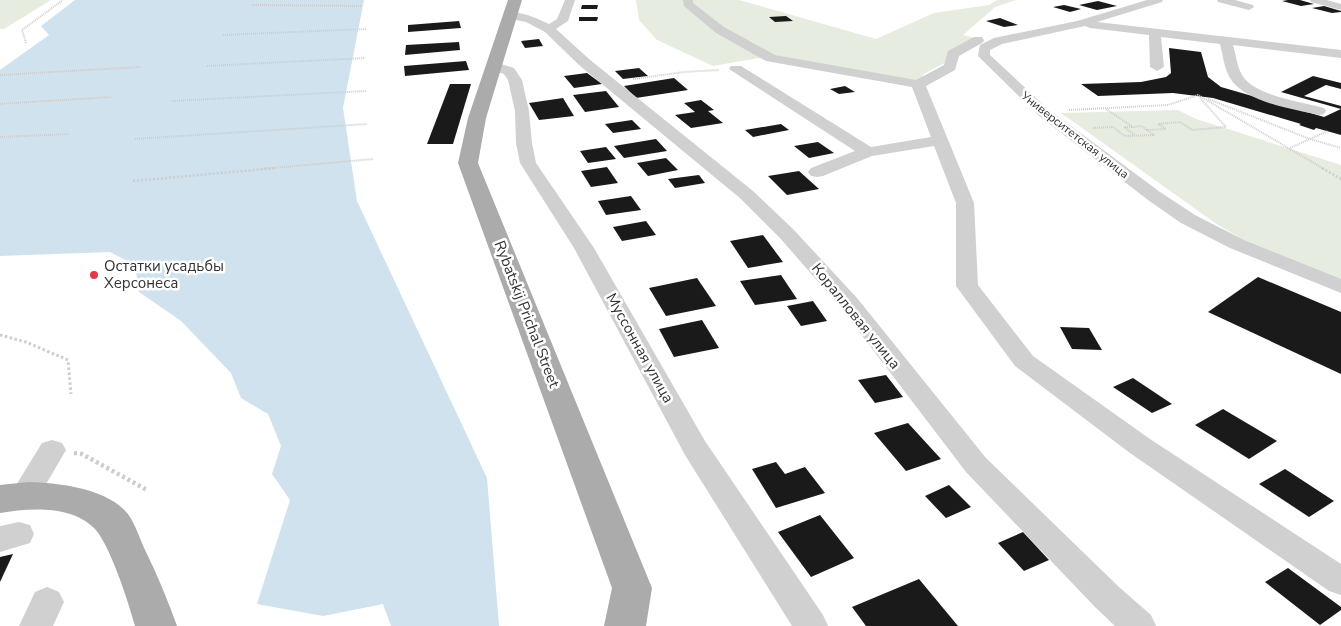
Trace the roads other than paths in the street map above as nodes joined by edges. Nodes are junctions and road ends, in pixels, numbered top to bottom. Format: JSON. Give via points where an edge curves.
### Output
{"nodes":[{"id":1,"x":515,"y":0,"type":"edge"},
{"id":2,"x":570,"y":0,"type":"edge"},
{"id":3,"x":688,"y":0,"type":"edge"},
{"id":4,"x":1158,"y":0,"type":"edge"},
{"id":5,"x":1222,"y":0,"type":"edge"},
{"id":6,"x":1315,"y":0,"type":"edge"},
{"id":7,"x":1249,"y":7,"type":"dead end"},
{"id":8,"x":1341,"y":7,"type":"edge"},
{"id":9,"x":510,"y":16,"type":"junction"},
{"id":10,"x":1079,"y":24,"type":"junction"},
{"id":11,"x":549,"y":29,"type":"junction"},
{"id":12,"x":1126,"y":29,"type":"junction"},
{"id":13,"x":1155,"y":32,"type":"junction"},
{"id":14,"x":1204,"y":38,"type":"junction"},
{"id":15,"x":978,"y":40,"type":"dead end"},
{"id":16,"x":1225,"y":40,"type":"junction"},
{"id":17,"x":1341,"y":54,"type":"edge"},
{"id":18,"x":494,"y":66,"type":"junction"},
{"id":19,"x":1156,"y":66,"type":"dead end"},
{"id":20,"x":736,"y":69,"type":"road end"},
{"id":21,"x":918,"y":84,"type":"junction"},
{"id":22,"x":1319,"y":111,"type":"dead end"},
{"id":23,"x":940,"y":140,"type":"junction"},
{"id":24,"x":868,"y":152,"type":"junction"},
{"id":25,"x":817,"y":172,"type":"dead end"},
{"id":26,"x":1341,"y":287,"type":"edge"},
{"id":27,"x":52,"y":450,"type":"road end"},
{"id":28,"x":12,"y":497,"type":"edge"},
{"id":29,"x":1341,"y":581,"type":"edge"},
{"id":30,"x":156,"y":626,"type":"edge"},
{"id":31,"x":625,"y":626,"type":"edge"},
{"id":32,"x":811,"y":626,"type":"edge"},
{"id":33,"x":1138,"y":626,"type":"edge"}],
"edges":[{"from":1,"to":9,"type":"main road","name":"Rybatskij Prichal Street"},
{"from":2,"to":11,"type":"street","via":[[562,21]]},
{"from":3,"to":21,"type":"street","via":[[688,4],[720,30],[771,58]]},
{"from":4,"to":10,"type":"street","name":"Университетская улица"},
{"from":5,"to":7,"type":"street"},
{"from":6,"to":8,"type":"street"},
{"from":9,"to":11,"type":"street","name":"Коралловая улица"},
{"from":9,"to":18,"type":"main road","name":"Rybatskij Prichal Street"},
{"from":10,"to":12,"type":"street"},
{"from":10,"to":26,"type":"street","name":"Университетская улица","via":[[998,42],[984,48],[984,56],[1067,130],[1188,219],[1237,244]]},
{"from":11,"to":33,"type":"street","name":"Коралловая улица","via":[[584,62],[747,195],[786,234],[849,303],[976,465]]},
{"from":12,"to":13,"type":"street"},
{"from":12,"to":14,"type":"street","via":[[1136,22],[1203,30]]},
{"from":13,"to":14,"type":"street"},
{"from":13,"to":19,"type":"street"},
{"from":14,"to":16,"type":"street"},
{"from":15,"to":21,"type":"street","via":[[953,54],[950,67]]},
{"from":16,"to":17,"type":"street"},
{"from":16,"to":22,"type":"street","via":[[1237,78],[1242,84],[1265,95]]},
{"from":18,"to":31,"type":"main road","name":"Rybatskij Prichal Street","via":[[477,118],[468,163],[632,588]]},
{"from":18,"to":32,"type":"street","name":"Муссонная улица","via":[[509,71],[515,80],[528,162],[584,248],[695,448]]},
{"from":20,"to":24,"type":"street"},
{"from":21,"to":23,"type":"street"},
{"from":23,"to":24,"type":"street"},
{"from":23,"to":29,"type":"street","via":[[965,203],[967,286],[1024,362],[1140,446]]},
{"from":24,"to":25,"type":"street"},
{"from":27,"to":28,"type":"street"},
{"from":28,"to":30,"type":"main road","via":[[45,496],[99,510],[114,524],[147,596]]}]}
